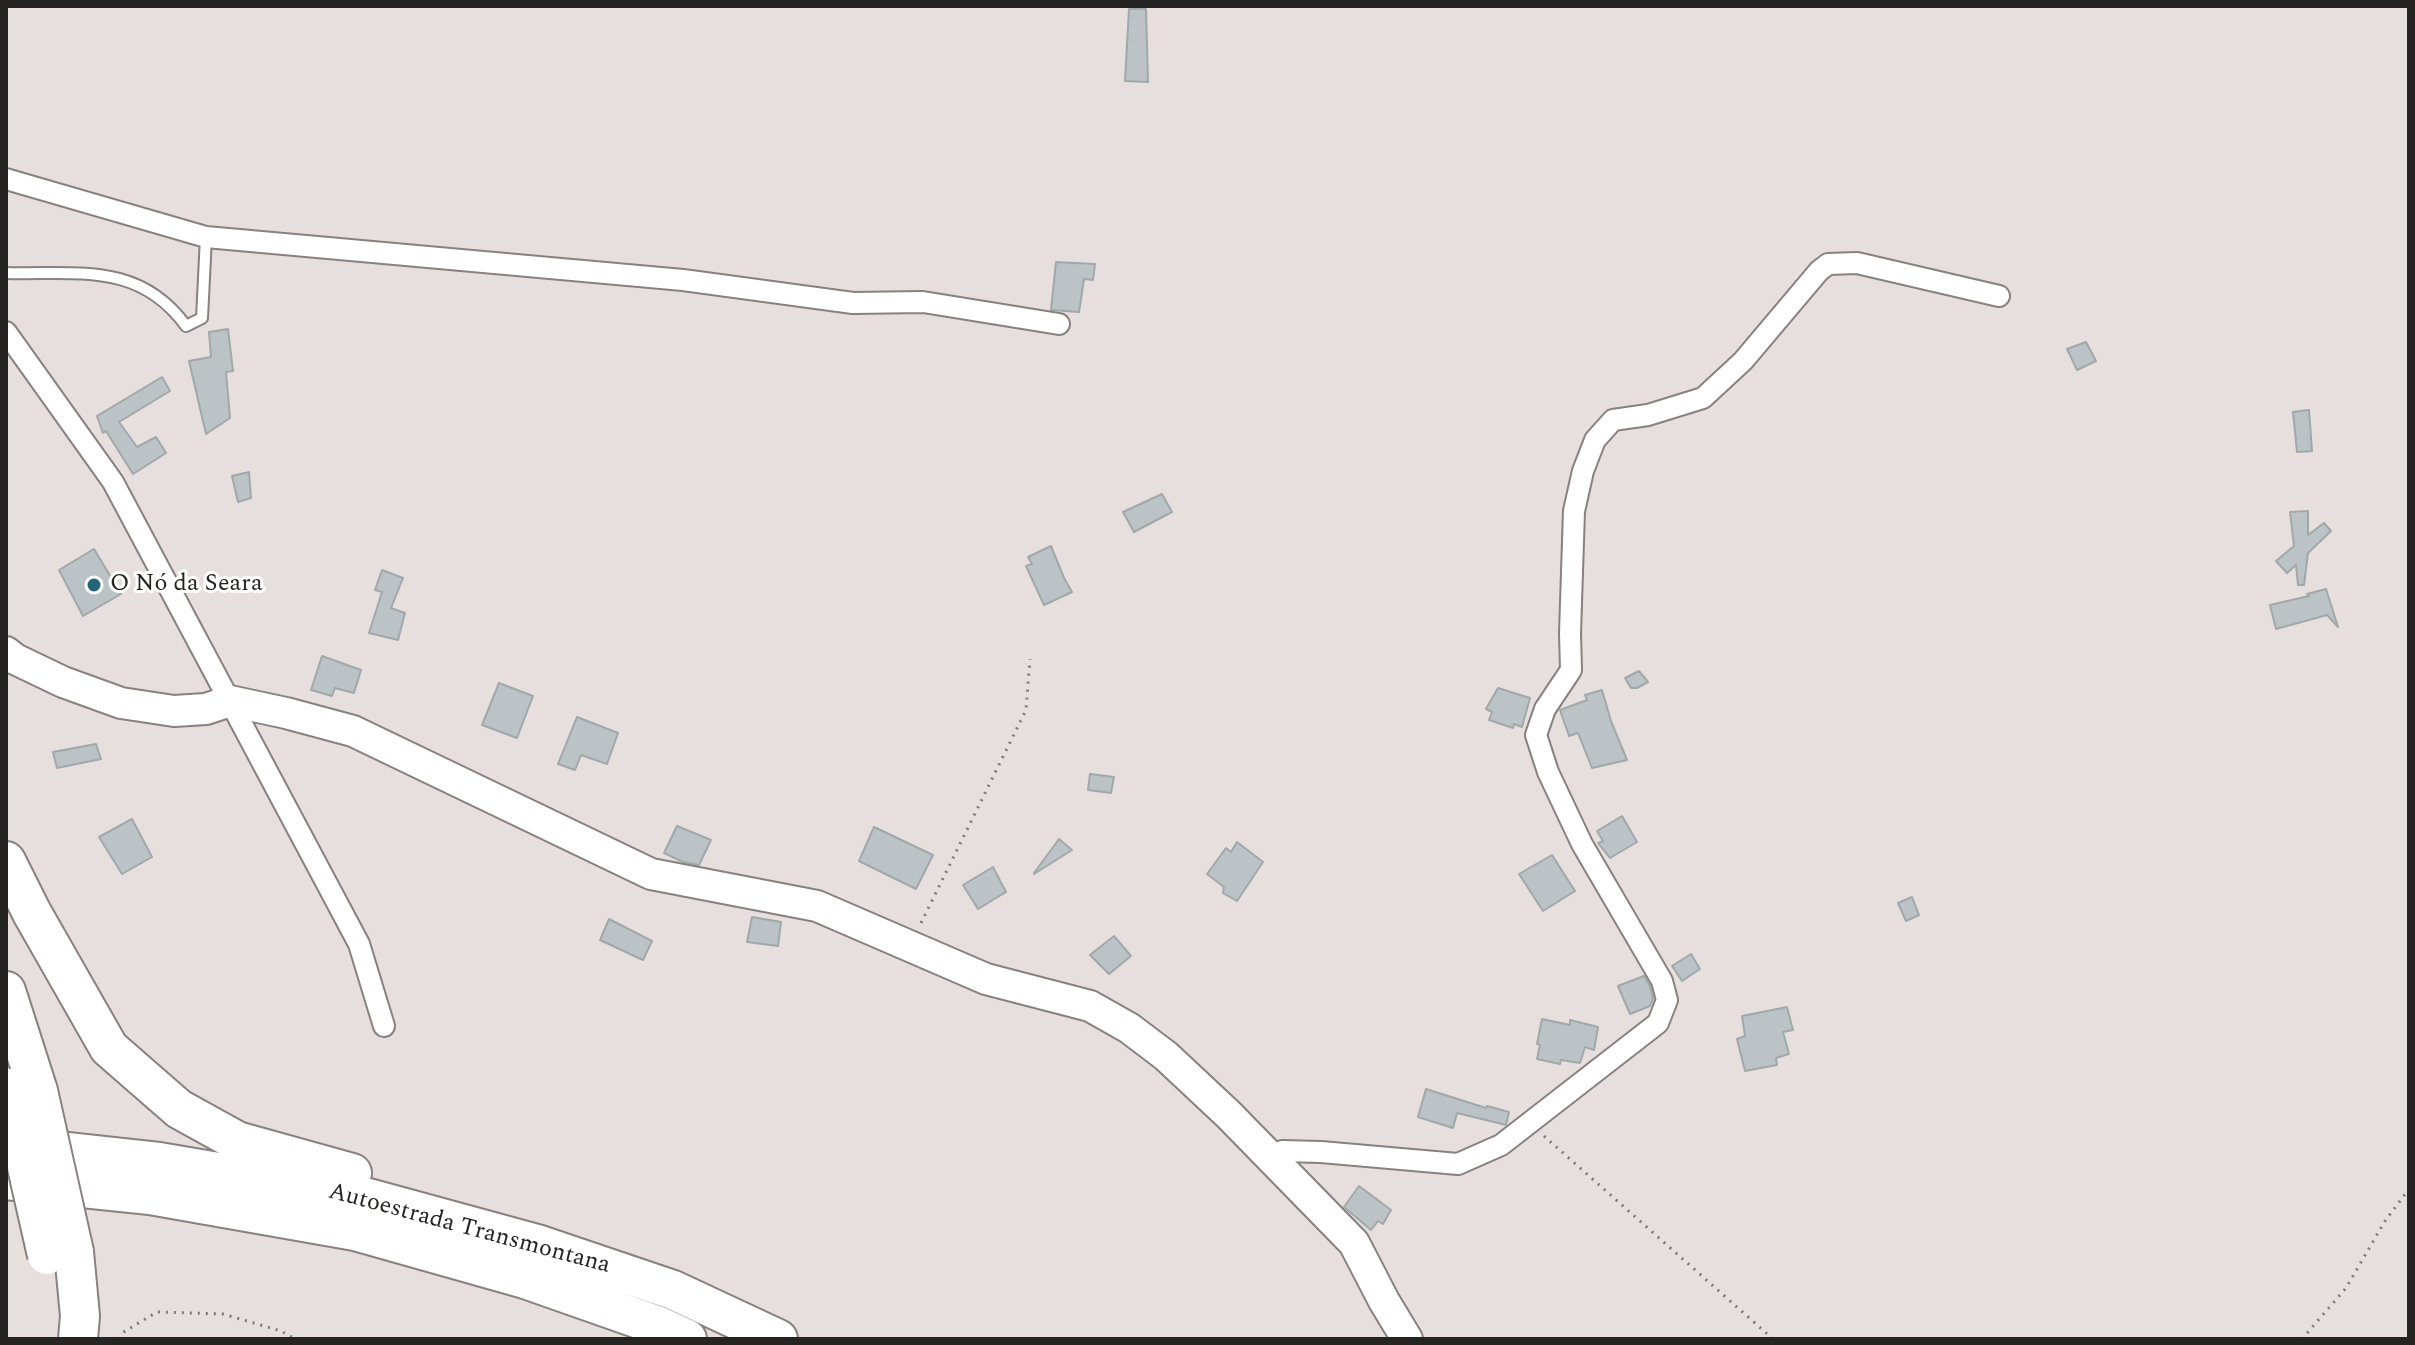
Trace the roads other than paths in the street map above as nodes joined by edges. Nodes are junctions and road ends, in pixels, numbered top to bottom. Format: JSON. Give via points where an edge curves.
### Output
{"nodes":[{"id":1,"x":6,"y":179,"type":"edge"},
{"id":2,"x":206,"y":237,"type":"junction"},
{"id":3,"x":6,"y":273,"type":"edge"},
{"id":4,"x":1999,"y":296,"type":"dead end"},
{"id":5,"x":1059,"y":324,"type":"dead end"},
{"id":6,"x":6,"y":332,"type":"edge"},
{"id":7,"x":6,"y":652,"type":"edge"},
{"id":8,"x":230,"y":701,"type":"junction"},
{"id":9,"x":6,"y":861,"type":"edge"},
{"id":10,"x":6,"y":991,"type":"edge"},
{"id":11,"x":384,"y":1026,"type":"dead end"},
{"id":12,"x":17,"y":1086,"type":"edge"},
{"id":13,"x":6,"y":1145,"type":"edge"},
{"id":14,"x":1269,"y":1156,"type":"junction"},
{"id":15,"x":6,"y":1180,"type":"edge"},
{"id":16,"x":537,"y":1244,"type":"junction"},
{"id":17,"x":60,"y":1253,"type":"junction"},
{"id":18,"x":55,"y":1339,"type":"edge"},
{"id":19,"x":78,"y":1339,"type":"edge"},
{"id":20,"x":687,"y":1339,"type":"edge"},
{"id":21,"x":778,"y":1339,"type":"edge"},
{"id":22,"x":1407,"y":1339,"type":"edge"}],
"edges":[{"from":1,"to":2,"type":"street"},
{"from":2,"to":3,"type":"lane","via":[[202,318],[186,326],[146,290],[119,278],[88,272]]},
{"from":2,"to":5,"type":"street","via":[[683,280],[853,303],[923,302]]},
{"from":4,"to":14,"type":"street","via":[[1857,263],[1828,264],[1743,361],[1703,398],[1613,420],[1595,440],[1574,511],[1571,670],[1545,709],[1536,735],[1582,844],[1662,981],[1667,1000],[1658,1023],[1501,1145],[1458,1164],[1321,1152]]},
{"from":6,"to":8,"type":"street","via":[[113,482]]},
{"from":7,"to":8,"type":"street","via":[[63,682],[121,703],[174,711]]},
{"from":8,"to":11,"type":"street","via":[[359,944]]},
{"from":8,"to":14,"type":"street","via":[[353,731],[651,874],[817,906],[986,979],[1090,1006],[1166,1056]]},
{"from":9,"to":16,"type":"highway","via":[[109,1048],[179,1109],[237,1141],[435,1197]]},
{"from":10,"to":12,"type":"highway"},
{"from":12,"to":17,"type":"highway","bridge":true},
{"from":13,"to":16,"type":"highway","name":"Autoestrada Transmontana","via":[[159,1162],[365,1197]]},
{"from":14,"to":22,"type":"street","via":[[1354,1243]]},
{"from":15,"to":20,"type":"highway","name":"Autoestrada Transmontana","via":[[150,1195],[355,1231],[525,1279]]},
{"from":16,"to":21,"type":"highway","name":"Autoestrada Transmontana","via":[[673,1290]]},
{"from":17,"to":18,"type":"highway"},
{"from":17,"to":19,"type":"highway","via":[[80,1316]]}]}
